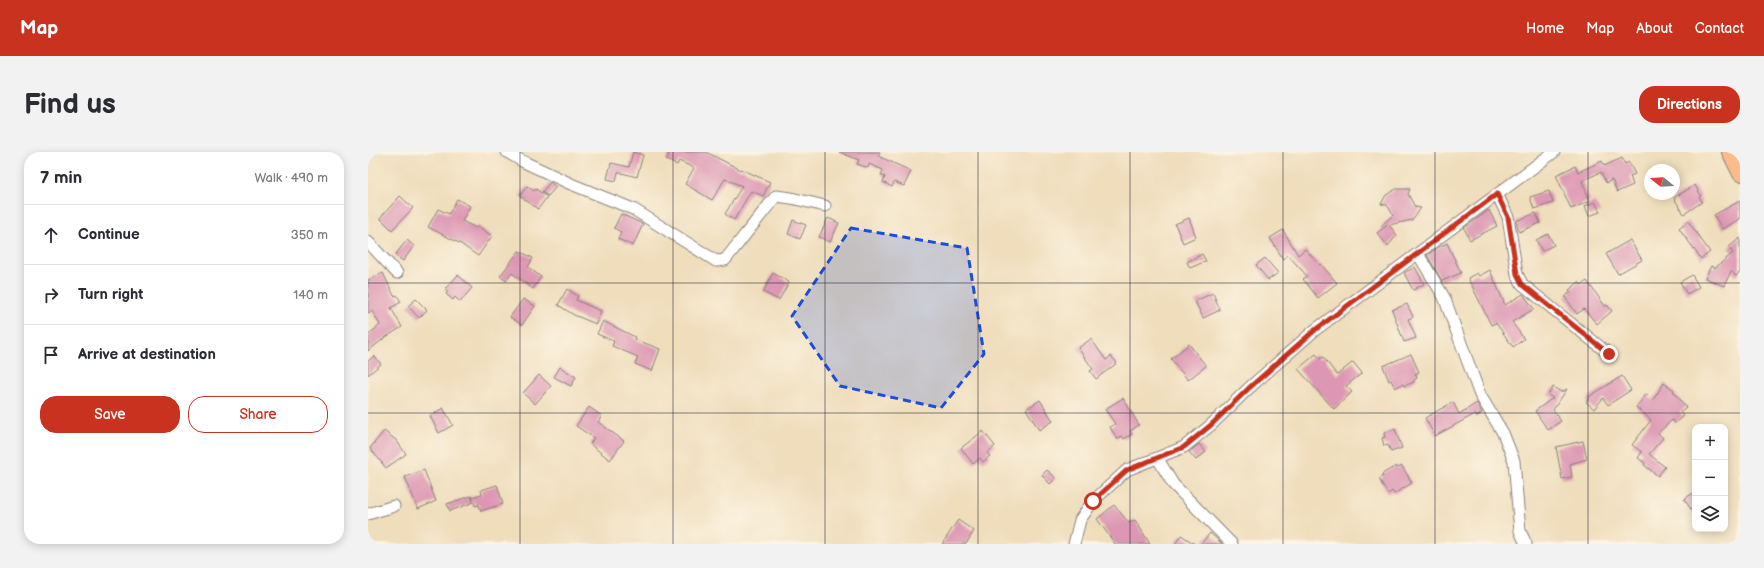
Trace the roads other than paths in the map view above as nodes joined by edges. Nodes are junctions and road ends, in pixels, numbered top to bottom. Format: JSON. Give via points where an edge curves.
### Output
{"nodes":[{"id":1,"x":507,"y":152,"type":"edge"},
{"id":2,"x":1554,"y":152,"type":"edge"},
{"id":3,"x":1729,"y":152,"type":"edge"},
{"id":4,"x":1740,"y":174,"type":"edge"},
{"id":5,"x":1497,"y":194,"type":"junction"},
{"id":6,"x":825,"y":206,"type":"dead end"},
{"id":7,"x":368,"y":242,"type":"edge"},
{"id":8,"x":1418,"y":254,"type":"junction"},
{"id":9,"x":397,"y":273,"type":"dead end"},
{"id":10,"x":1609,"y":354,"type":"dead end"},
{"id":11,"x":1158,"y":459,"type":"junction"},
{"id":12,"x":394,"y":506,"type":"dead end"},
{"id":13,"x":368,"y":514,"type":"edge"},
{"id":14,"x":1074,"y":544,"type":"edge"},
{"id":15,"x":1232,"y":544,"type":"edge"},
{"id":16,"x":1526,"y":544,"type":"edge"}],
"edges":[{"from":1,"to":6,"type":"street","via":[[571,184],[633,210],[716,261],[725,260],[776,196]]},
{"from":2,"to":5,"type":"street"},
{"from":3,"to":4,"type":"main road"},
{"from":5,"to":8,"type":"street"},
{"from":5,"to":10,"type":"street","via":[[1508,217],[1517,274],[1522,284]]},
{"from":7,"to":9,"type":"street"},
{"from":8,"to":11,"type":"street","via":[[1315,330],[1184,447]]},
{"from":8,"to":16,"type":"street","via":[[1444,297],[1480,395],[1503,433],[1514,461],[1520,532]]},
{"from":11,"to":14,"type":"street","via":[[1127,470],[1093,501],[1080,520]]},
{"from":11,"to":15,"type":"street","via":[[1173,484]]},
{"from":12,"to":13,"type":"street"}]}
